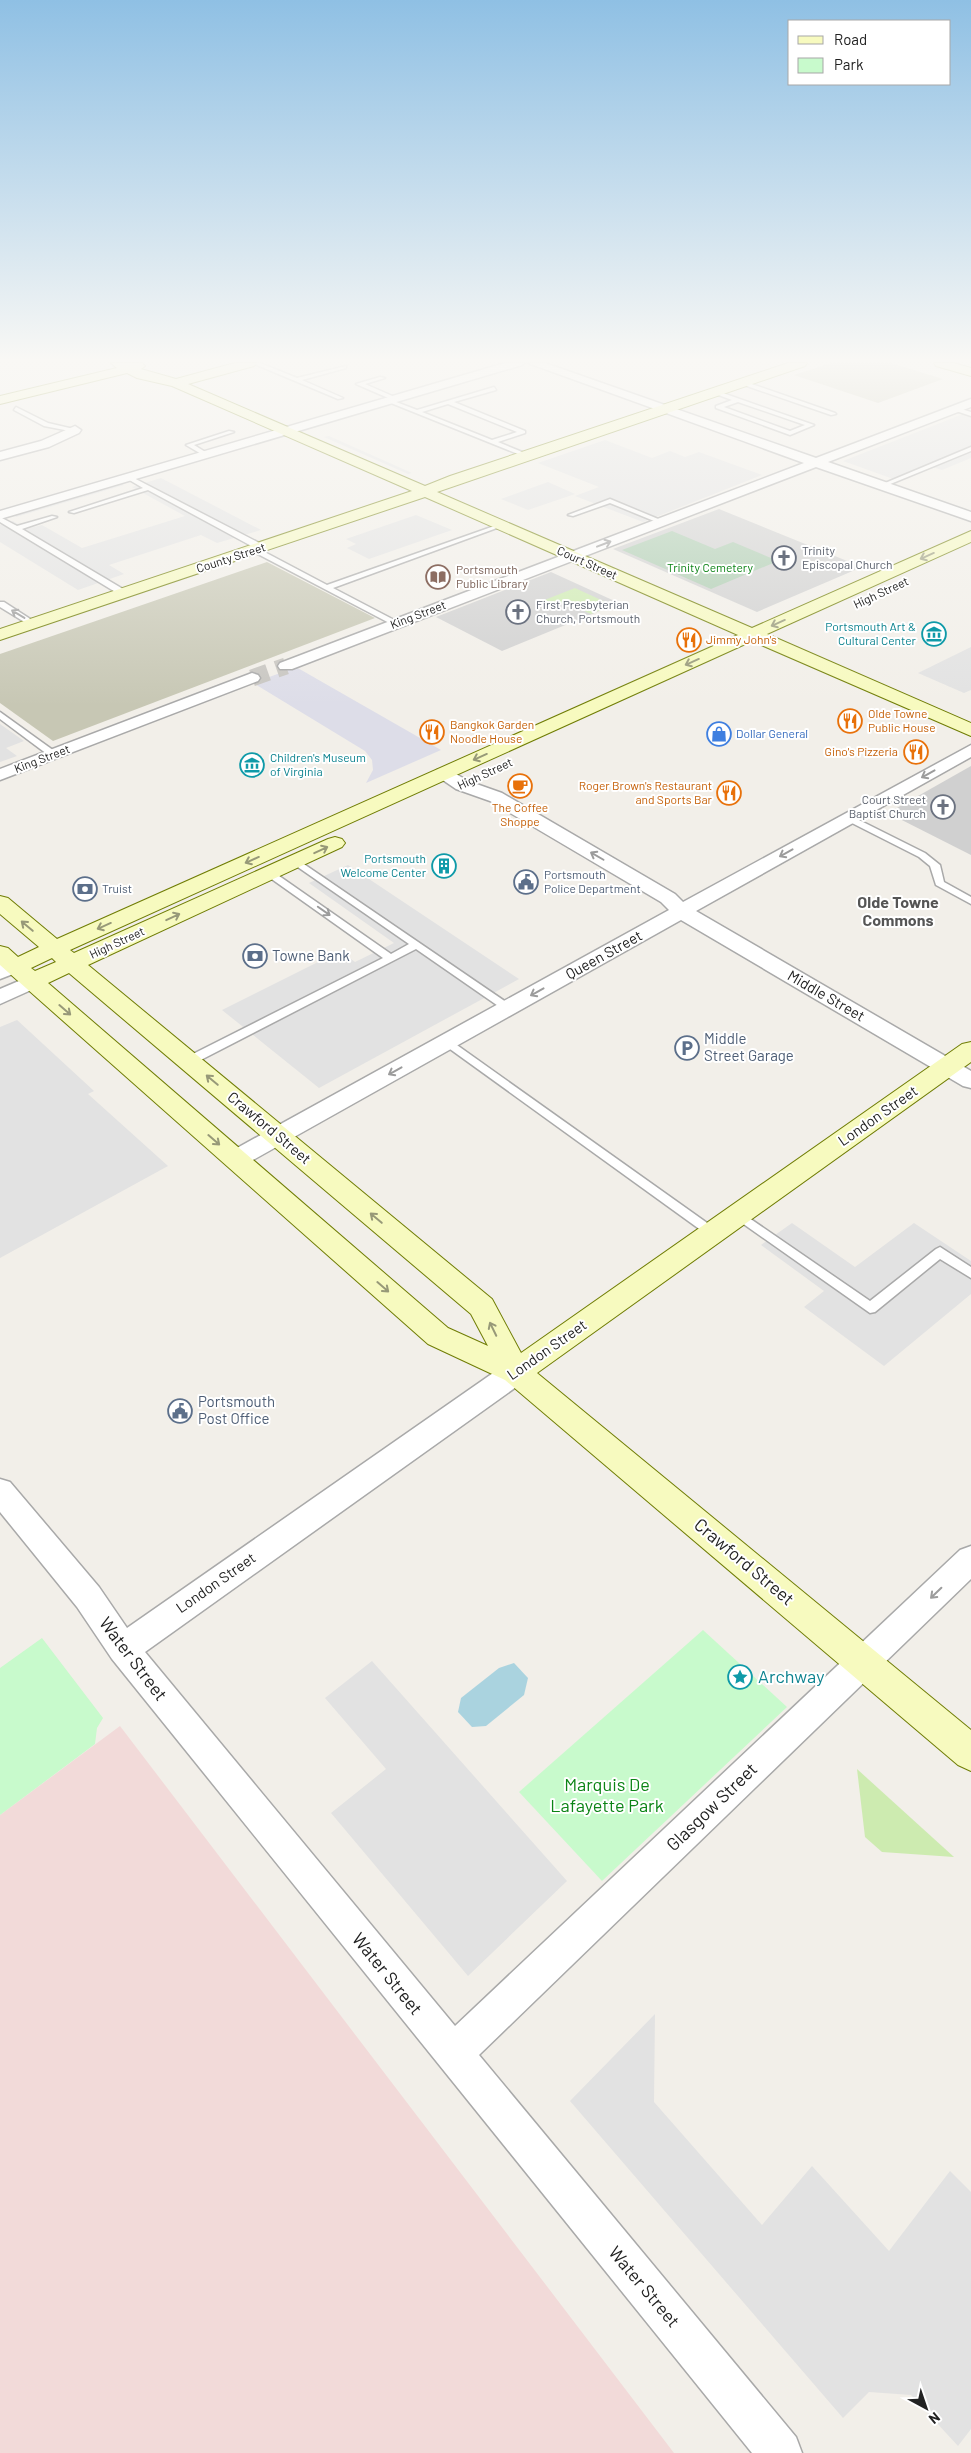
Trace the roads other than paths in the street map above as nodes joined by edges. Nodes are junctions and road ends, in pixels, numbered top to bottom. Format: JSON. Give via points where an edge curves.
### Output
{"nodes":[{"id":1,"x":391,"y":477,"type":"edge"},
{"id":2,"x":465,"y":477,"type":"edge"},
{"id":3,"x":777,"y":477,"type":"edge"},
{"id":4,"x":857,"y":477,"type":"edge"},
{"id":5,"x":902,"y":477,"type":"edge"},
{"id":6,"x":128,"y":478,"type":"joint"},
{"id":7,"x":881,"y":486,"type":"junction"},
{"id":8,"x":149,"y":488,"type":"junction"},
{"id":9,"x":424,"y":492,"type":"junction"},
{"id":10,"x":72,"y":512,"type":"dead end"},
{"id":11,"x":571,"y":515,"type":"dead end"},
{"id":12,"x":971,"y":516,"type":"edge"},
{"id":13,"x":0,"y":517,"type":"edge"},
{"id":14,"x":54,"y":517,"type":"dead end"},
{"id":15,"x":661,"y":522,"type":"junction"},
{"id":16,"x":502,"y":526,"type":"junction"},
{"id":17,"x":16,"y":529,"type":"junction"},
{"id":18,"x":971,"y":536,"type":"edge"},
{"id":19,"x":258,"y":549,"type":"junction"},
{"id":20,"x":971,"y":552,"type":"edge"},
{"id":21,"x":572,"y":556,"type":"junction"},
{"id":22,"x":327,"y":588,"type":"junction"},
{"id":23,"x":125,"y":594,"type":"junction"},
{"id":24,"x":1,"y":604,"type":"edge"},
{"id":25,"x":34,"y":624,"type":"junction"},
{"id":26,"x":395,"y":624,"type":"junction"},
{"id":27,"x":0,"y":635,"type":"edge"},
{"id":28,"x":752,"y":635,"type":"junction"},
{"id":29,"x":772,"y":643,"type":"junction"},
{"id":30,"x":286,"y":666,"type":"tunnel mouth"},
{"id":31,"x":252,"y":678,"type":"tunnel mouth"},
{"id":32,"x":0,"y":715,"type":"edge"},
{"id":33,"x":971,"y":730,"type":"edge"},
{"id":34,"x":971,"y":750,"type":"edge"},
{"id":35,"x":54,"y":755,"type":"junction"},
{"id":36,"x":443,"y":774,"type":"junction"},
{"id":37,"x":0,"y":775,"type":"edge"},
{"id":38,"x":462,"y":785,"type":"junction"},
{"id":39,"x":849,"y":818,"type":"junction"},
{"id":40,"x":295,"y":861,"type":"junction"},
{"id":41,"x":270,"y":873,"type":"junction"},
{"id":42,"x":971,"y":901,"type":"edge"},
{"id":43,"x":0,"y":903,"type":"edge"},
{"id":44,"x":681,"y":911,"type":"junction"},
{"id":45,"x":416,"y":945,"type":"junction"},
{"id":46,"x":55,"y":948,"type":"junction"},
{"id":47,"x":390,"y":958,"type":"junction"},
{"id":48,"x":73,"y":963,"type":"junction"},
{"id":49,"x":12,"y":968,"type":"edge"},
{"id":50,"x":0,"y":997,"type":"edge"},
{"id":51,"x":508,"y":1008,"type":"junction"},
{"id":52,"x":447,"y":1042,"type":"junction"},
{"id":53,"x":971,"y":1050,"type":"edge"},
{"id":54,"x":189,"y":1061,"type":"junction"},
{"id":55,"x":947,"y":1067,"type":"junction"},
{"id":56,"x":971,"y":1081,"type":"edge"},
{"id":57,"x":278,"y":1136,"type":"junction"},
{"id":58,"x":236,"y":1159,"type":"junction"},
{"id":59,"x":739,"y":1215,"type":"junction"},
{"id":60,"x":713,"y":1233,"type":"junction"},
{"id":61,"x":971,"y":1273,"type":"edge"},
{"id":62,"x":516,"y":1372,"type":"junction"},
{"id":63,"x":0,"y":1491,"type":"edge"},
{"id":64,"x":971,"y":1559,"type":"edge"},
{"id":65,"x":123,"y":1649,"type":"junction"},
{"id":66,"x":864,"y":1662,"type":"junction"},
{"id":67,"x":971,"y":1753,"type":"edge"},
{"id":68,"x":453,"y":2054,"type":"junction"},
{"id":69,"x":780,"y":2453,"type":"edge"}],
"edges":[{"from":1,"to":9,"type":"main road","name":"Court Street"},
{"from":2,"to":9,"type":"main road","name":"County Street"},
{"from":3,"to":15,"type":"street","name":"King Street"},
{"from":4,"to":7,"type":"street"},
{"from":5,"to":7,"type":"lane"},
{"from":6,"to":8,"type":"lane"},
{"from":6,"to":13,"type":"street"},
{"from":7,"to":12,"type":"street"},
{"from":8,"to":10,"type":"lane"},
{"from":8,"to":19,"type":"lane"},
{"from":9,"to":16,"type":"main road","name":"Court Street"},
{"from":9,"to":19,"type":"main road","name":"County Street"},
{"from":11,"to":15,"type":"lane","via":[[610,501]]},
{"from":13,"to":17,"type":"lane"},
{"from":14,"to":17,"type":"lane"},
{"from":21,"to":15,"type":"street","name":"King Street","one_way":true},
{"from":16,"to":21,"type":"main road","name":"Court Street"},
{"from":16,"to":22,"type":"lane"},
{"from":17,"to":23,"type":"lane"},
{"from":18,"to":28,"type":"main road","name":"High Street","one_way":true},
{"from":19,"to":22,"type":"lane"},
{"from":19,"to":23,"type":"main road","name":"County Street"},
{"from":20,"to":29,"type":"main road","name":"High Street"},
{"from":21,"to":26,"type":"street","name":"King Street"},
{"from":21,"to":28,"type":"main road","name":"Court Street"},
{"from":22,"to":26,"type":"lane"},
{"from":23,"to":25,"type":"main road","name":"County Street"},
{"from":25,"to":24,"type":"lane","one_way":true},
{"from":25,"to":27,"type":"main road","name":"County Street"},
{"from":26,"to":30,"type":"street","name":"King Street"},
{"from":28,"to":29,"type":"main road","name":"Court Street"},
{"from":28,"to":36,"type":"main road","name":"High Street","one_way":true},
{"from":29,"to":33,"type":"main road","name":"Court Street"},
{"from":29,"to":38,"type":"main road","name":"High Street"},
{"from":31,"to":35,"type":"street","name":"King Street"},
{"from":32,"to":35,"type":"lane"},
{"from":34,"to":39,"type":"street","name":"Queen Street","one_way":true},
{"from":35,"to":37,"type":"street","name":"King Street"},
{"from":36,"to":38,"type":"street","name":"Middle Street"},
{"from":36,"to":46,"type":"main road","name":"High Street","one_way":true},
{"from":40,"to":38,"type":"main road","name":"High Street","one_way":true},
{"from":38,"to":44,"type":"street","name":"Middle Street","via":[[481,803],[654,906]]},
{"from":39,"to":42,"type":"lane","via":[[922,854],[935,865],[939,883]]},
{"from":39,"to":44,"type":"street","name":"Queen Street","one_way":true},
{"from":40,"to":41,"type":"main road","name":"High Street"},
{"from":40,"to":45,"type":"lane"},
{"from":41,"to":47,"type":"lane","one_way":true},
{"from":48,"to":41,"type":"main road","name":"High Street","one_way":true},
{"from":46,"to":43,"type":"main road","name":"Crawford Street","one_way":true},
{"from":44,"to":51,"type":"street","name":"Queen Street","one_way":true},
{"from":44,"to":55,"type":"street","name":"Middle Street"},
{"from":45,"to":47,"type":"lane"},
{"from":45,"to":51,"type":"lane"},
{"from":46,"to":48,"type":"main road","name":"Crawford Street"},
{"from":46,"to":49,"type":"main road","name":"High Street"},
{"from":47,"to":54,"type":"lane"},
{"from":48,"to":49,"type":"main road","name":"High Street"},
{"from":48,"to":54,"type":"main road","name":"Crawford Street"},
{"from":49,"to":50,"type":"street","name":"High Street"},
{"from":49,"to":58,"type":"main road","name":"Crawford Street","one_way":true},
{"from":51,"to":52,"type":"street","name":"Queen Street"},
{"from":52,"to":57,"type":"street","name":"Queen Street","one_way":true},
{"from":52,"to":60,"type":"lane"},
{"from":53,"to":55,"type":"main road","name":"London Street"},
{"from":57,"to":54,"type":"main road","name":"Crawford Street","one_way":true},
{"from":55,"to":56,"type":"street","name":"Middle Street"},
{"from":55,"to":59,"type":"main road","name":"London Street"},
{"from":57,"to":58,"type":"street","name":"Queen Street"},
{"from":62,"to":57,"type":"main road","name":"Crawford Street","one_way":true,"via":[[482,1307]]},
{"from":58,"to":62,"type":"main road","name":"Crawford Street","one_way":true,"via":[[438,1336]]},
{"from":59,"to":60,"type":"main road","name":"London Street"},
{"from":59,"to":61,"type":"lane","via":[[870,1308],[940,1252]]},
{"from":60,"to":62,"type":"main road","name":"London Street"},
{"from":62,"to":65,"type":"street","name":"London Street"},
{"from":62,"to":66,"type":"main road","name":"Crawford Street"},
{"from":63,"to":65,"type":"street","name":"Water Street","via":[[88,1597]]},
{"from":64,"to":66,"type":"street","name":"Glasgow Street","one_way":true},
{"from":65,"to":68,"type":"street","name":"Water Street"},
{"from":66,"to":67,"type":"main road","name":"Crawford Street"},
{"from":66,"to":68,"type":"street","name":"Glasgow Street"},
{"from":68,"to":69,"type":"street","name":"Water Street"}]}
